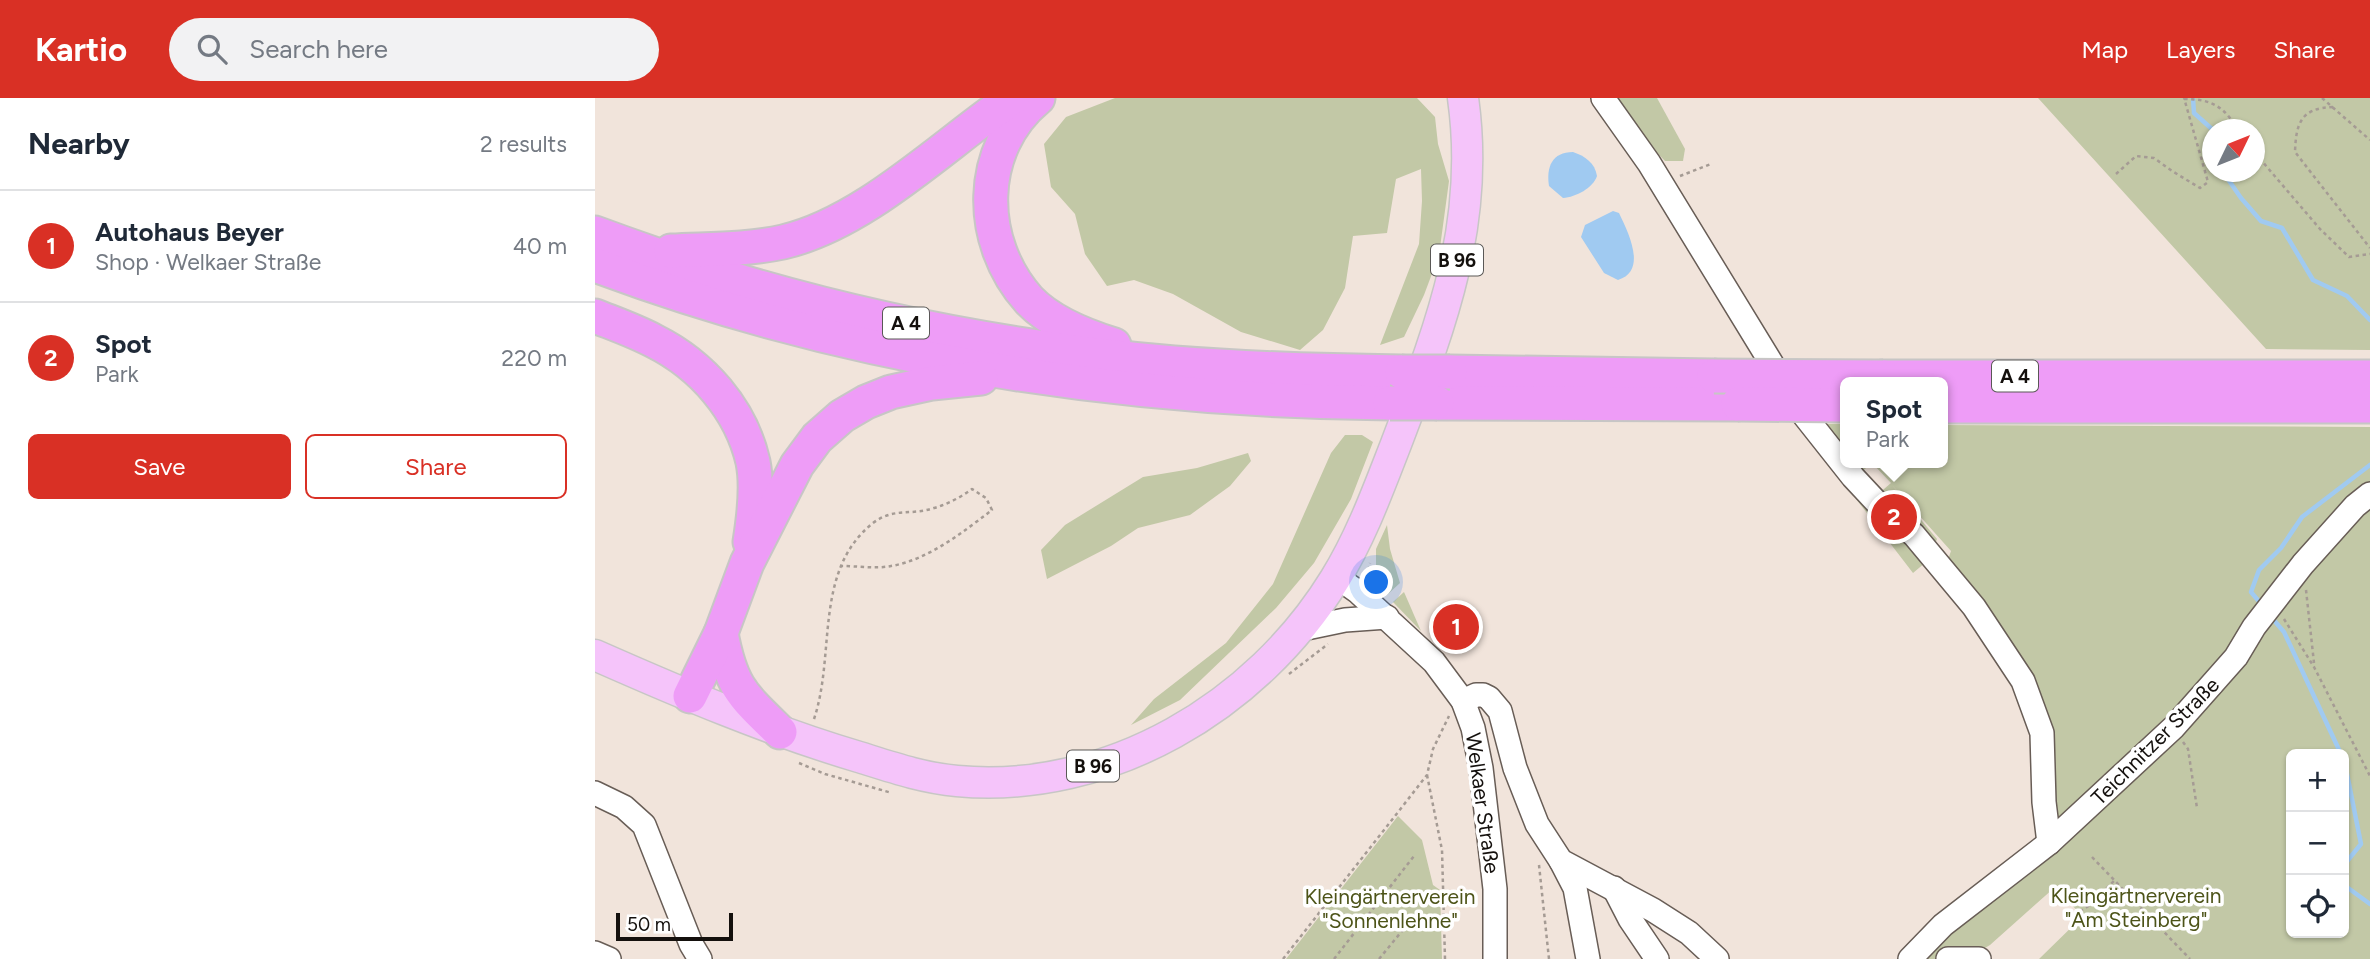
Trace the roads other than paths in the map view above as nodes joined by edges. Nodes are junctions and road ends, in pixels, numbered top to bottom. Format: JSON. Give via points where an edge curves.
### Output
{"nodes":[{"id":1,"x":1012,"y":98,"type":"edge"},
{"id":2,"x":1038,"y":98,"type":"edge"},
{"id":3,"x":1463,"y":98,"type":"edge"},
{"id":4,"x":1603,"y":98,"type":"edge"},
{"id":5,"x":595,"y":233,"type":"edge"},
{"id":6,"x":644,"y":251,"type":"junction"},
{"id":7,"x":595,"y":265,"type":"edge"},
{"id":8,"x":595,"y":316,"type":"edge"},
{"id":9,"x":1174,"y":363,"type":"junction"},
{"id":10,"x":1015,"y":374,"type":"junction"},
{"id":11,"x":1883,"y":377,"type":"edge"},
{"id":12,"x":1948,"y":379,"type":"edge"},
{"id":13,"x":2360,"y":391,"type":"edge"},
{"id":14,"x":1840,"y":405,"type":"edge"},
{"id":15,"x":1948,"y":406,"type":"edge"},
{"id":16,"x":1840,"y":461,"type":"edge"},
{"id":17,"x":1846,"y":468,"type":"edge"},
{"id":18,"x":2370,"y":494,"type":"edge"},
{"id":19,"x":747,"y":563,"type":"junction"},
{"id":20,"x":1337,"y":577,"type":"junction"},
{"id":21,"x":1387,"y":617,"type":"junction"},
{"id":22,"x":1297,"y":630,"type":"junction"},
{"id":23,"x":721,"y":634,"type":"junction"},
{"id":24,"x":595,"y":655,"type":"edge"},
{"id":25,"x":690,"y":696,"type":"junction"},
{"id":26,"x":1463,"y":701,"type":"junction"},
{"id":27,"x":795,"y":746,"type":"junction"},
{"id":28,"x":595,"y":793,"type":"edge"},
{"id":29,"x":2049,"y":843,"type":"junction"},
{"id":30,"x":1550,"y":863,"type":"junction"},
{"id":31,"x":1614,"y":888,"type":"junction"},
{"id":32,"x":595,"y":953,"type":"edge"},
{"id":33,"x":609,"y":959,"type":"edge"},
{"id":34,"x":700,"y":959,"type":"edge"},
{"id":35,"x":1496,"y":959,"type":"edge"},
{"id":36,"x":1588,"y":959,"type":"edge"},
{"id":37,"x":1657,"y":959,"type":"edge"},
{"id":38,"x":1717,"y":959,"type":"edge"},
{"id":39,"x":1910,"y":959,"type":"edge"},
{"id":40,"x":1948,"y":959,"type":"edge"},
{"id":41,"x":1979,"y":959,"type":"edge"}],
"edges":[{"from":1,"to":6,"type":"highway","via":[[861,207],[818,231],[748,248]]},
{"from":2,"to":9,"type":"highway","via":[[1023,110],[1005,138],[989,193],[994,236],[1009,273],[1031,301],[1062,324]]},
{"from":3,"to":20,"type":"main road","number":"B 96","via":[[1469,181],[1445,306],[1376,496]]},
{"from":4,"to":16,"type":"street","via":[[1800,410]]},
{"from":5,"to":6,"type":"highway","number":"A 4"},
{"from":6,"to":9,"type":"highway","number":"A 4","via":[[778,292],[894,320],[1072,352]]},
{"from":7,"to":10,"type":"highway","number":"A 4","via":[[725,308],[833,337]]},
{"from":8,"to":19,"type":"highway","via":[[655,341],[690,364],[720,393],[741,427],[753,463],[755,503]]},
{"from":9,"to":11,"type":"highway","number":"A 4","bridge":true,"via":[[1282,370]]},
{"from":10,"to":14,"type":"highway","number":"A 4","bridge":true,"via":[[1108,387],[1318,402]]},
{"from":10,"to":19,"type":"highway","via":[[891,392],[842,416],[817,438],[797,466]]},
{"from":12,"to":13,"type":"highway","number":"A 4","bridge":true},
{"from":13,"to":15,"type":"highway","number":"A 4"},
{"from":17,"to":29,"type":"street","via":[[1914,536],[1974,607],[2023,681],[2042,733]]},
{"from":18,"to":29,"type":"street","name":"Teichnitzer Straße","via":[[2303,564],[2230,664],[2174,727]]},
{"from":19,"to":23,"type":"highway"},
{"from":20,"to":21,"type":"street","name":"Welkaer Straße"},
{"from":20,"to":22,"type":"main road","number":"B 96"},
{"from":21,"to":22,"type":"street"},
{"from":21,"to":26,"type":"street","name":"Welkaer Straße","via":[[1434,662]]},
{"from":22,"to":27,"type":"main road","number":"B 96","via":[[1248,684],[1212,711],[1137,751],[1063,774],[1026,780],[955,781]]},
{"from":23,"to":25,"type":"highway"},
{"from":23,"to":27,"type":"highway","via":[[733,680],[743,696]]},
{"from":24,"to":25,"type":"main road","number":"B 96"},
{"from":25,"to":27,"type":"main road","number":"B 96"},
{"from":26,"to":30,"type":"street","via":[[1483,695],[1500,711],[1515,768]]},
{"from":26,"to":35,"type":"street","name":"Welkaer Straße","via":[[1481,768],[1495,889]]},
{"from":28,"to":34,"type":"street","via":[[624,807],[644,825]]},
{"from":29,"to":39,"type":"street","name":"Teichnitzer Straße","via":[[1943,925]]},
{"from":30,"to":31,"type":"street"},
{"from":30,"to":36,"type":"street","via":[[1575,888]]},
{"from":31,"to":37,"type":"street"},
{"from":31,"to":38,"type":"street","via":[[1689,933]]},
{"from":32,"to":33,"type":"street"},
{"from":40,"to":41,"type":"street"}]}
